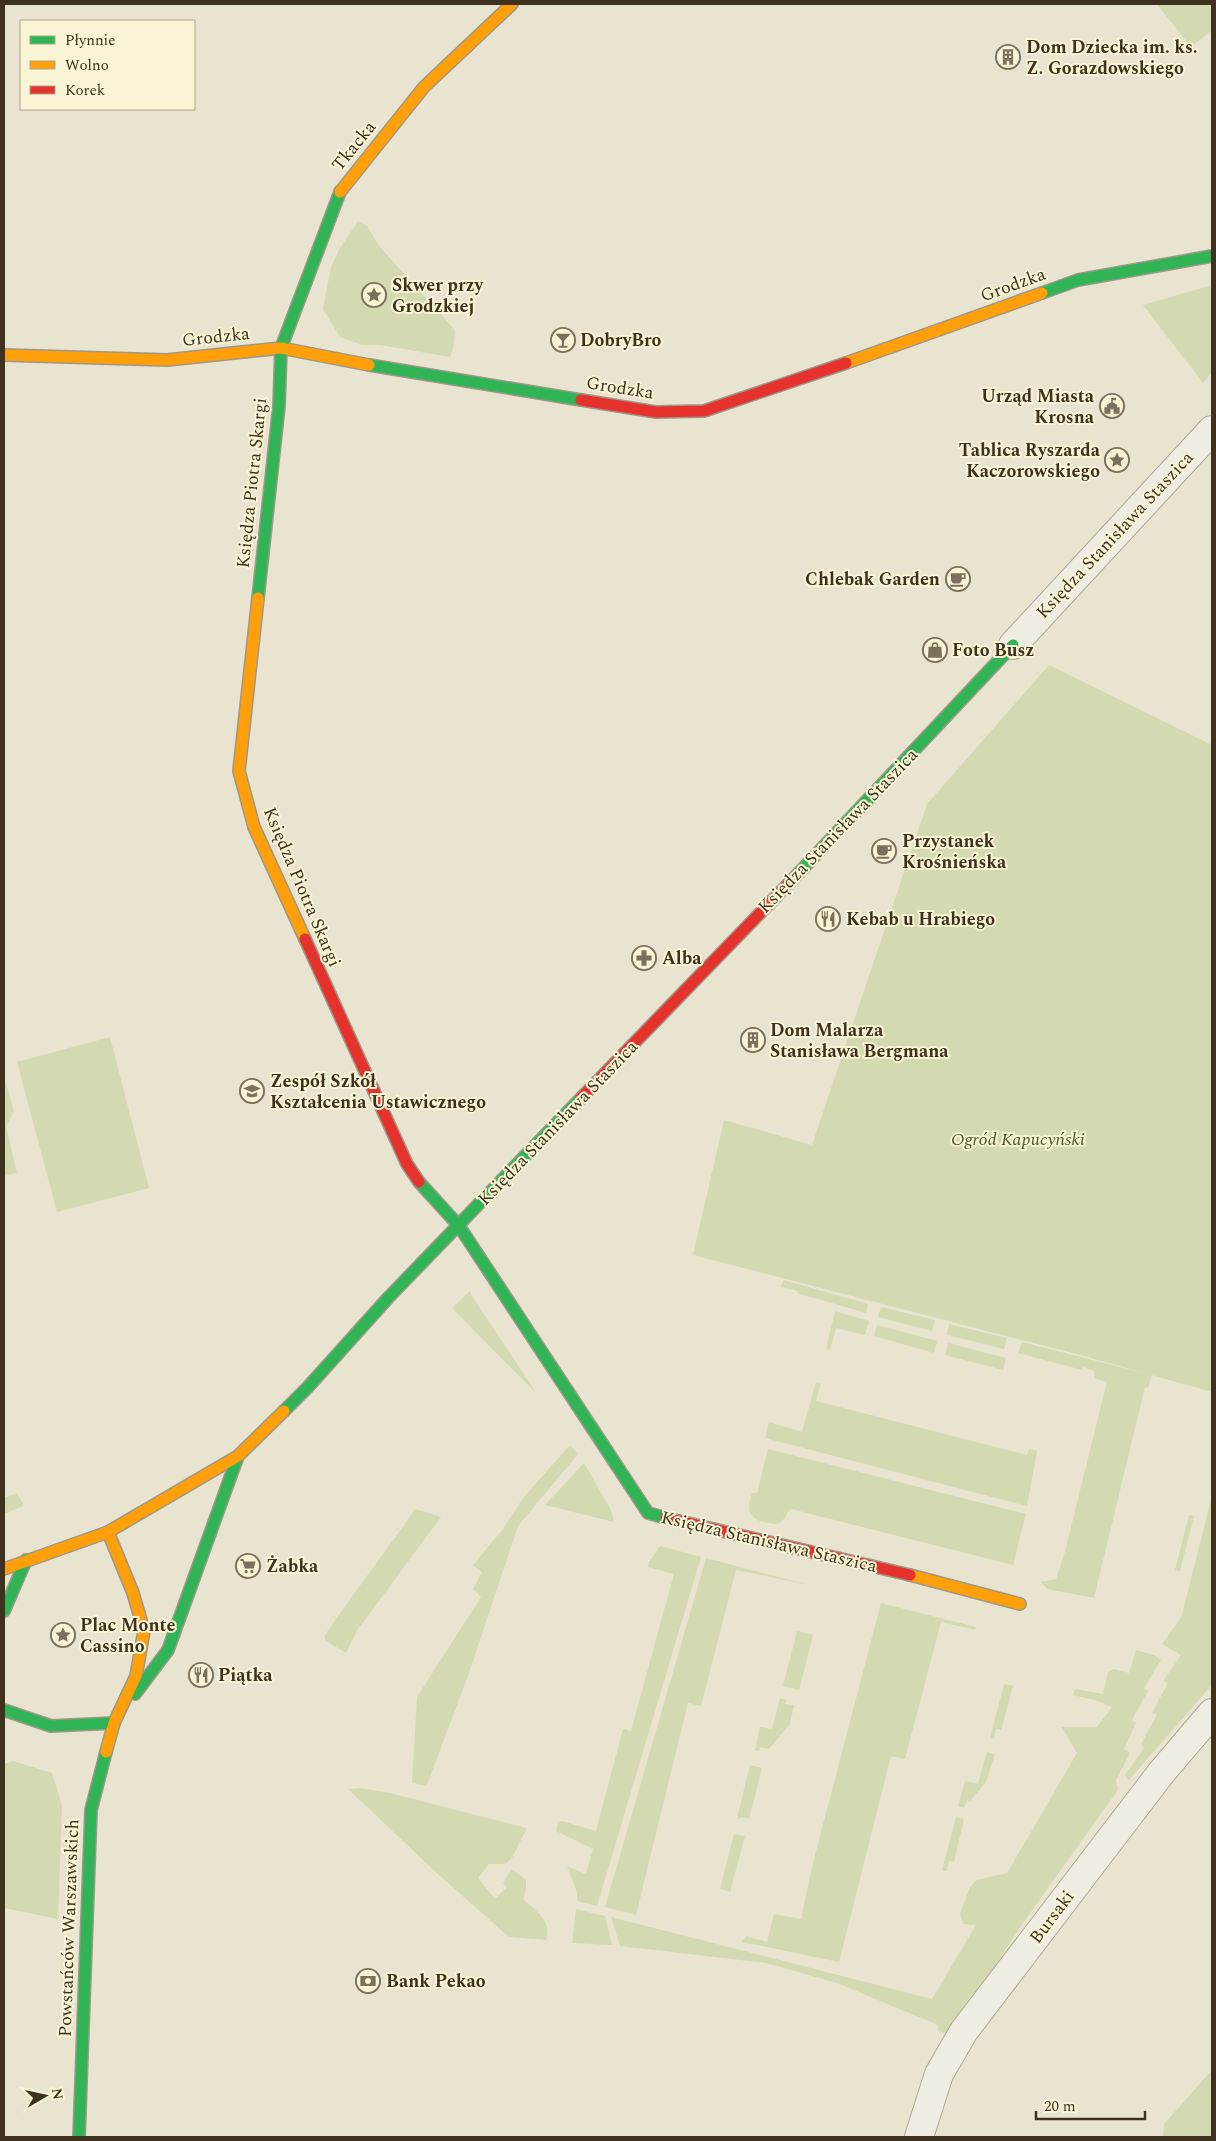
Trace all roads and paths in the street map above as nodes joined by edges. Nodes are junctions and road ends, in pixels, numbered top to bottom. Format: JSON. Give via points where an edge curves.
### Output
{"nodes":[{"id":1,"x":512,"y":4,"type":"edge"},
{"id":2,"x":1212,"y":256,"type":"edge"},
{"id":3,"x":281,"y":348,"type":"junction"},
{"id":4,"x":4,"y":355,"type":"edge"},
{"id":5,"x":1212,"y":430,"type":"edge"},
{"id":6,"x":1013,"y":645,"type":"joint"},
{"id":7,"x":459,"y":1226,"type":"junction"},
{"id":8,"x":238,"y":1456,"type":"junction"},
{"id":9,"x":108,"y":1532,"type":"junction"},
{"id":10,"x":26,"y":1560,"type":"junction"},
{"id":11,"x":4,"y":1569,"type":"edge"},
{"id":12,"x":1020,"y":1604,"type":"dead end"},
{"id":13,"x":4,"y":1611,"type":"edge"},
{"id":14,"x":4,"y":1710,"type":"edge"},
{"id":15,"x":1212,"y":1713,"type":"edge"},
{"id":16,"x":114,"y":1723,"type":"junction"},
{"id":17,"x":79,"y":2137,"type":"edge"},
{"id":18,"x":919,"y":2137,"type":"edge"}],
"edges":[{"from":1,"to":3,"type":"street","name":"Tkacka","via":[[424,87],[342,189]]},
{"from":2,"to":3,"type":"street","name":"Grodzka","via":[[1078,280],[704,411],[656,412],[410,373]]},
{"from":3,"to":4,"type":"street","name":"Grodzka","via":[[167,360]]},
{"from":3,"to":7,"type":"street","name":"Księdza Piotra Skargi","via":[[278,412],[240,771],[254,827],[407,1164],[422,1186]]},
{"from":5,"to":6,"type":"street","name":"Księdza Stanisława Staszica"},
{"from":6,"to":7,"type":"street","name":"Księdza Stanisława Staszica"},
{"from":7,"to":8,"type":"street","name":"Księdza Stanisława Staszica","via":[[388,1298],[308,1387]]},
{"from":7,"to":12,"type":"street","name":"Księdza Stanisława Staszica","via":[[648,1514],[852,1560]]},
{"from":8,"to":9,"type":"street","name":"Księdza Stanisława Staszica"},
{"from":8,"to":16,"type":"street","via":[[168,1650]]},
{"from":9,"to":10,"type":"street","name":"Księdza Stanisława Staszica"},
{"from":9,"to":16,"type":"street","via":[[133,1593],[144,1631],[136,1676]]},
{"from":10,"to":11,"type":"street","name":"Księdza Stanisława Staszica"},
{"from":10,"to":13,"type":"street"},
{"from":14,"to":16,"type":"street","via":[[51,1726]]},
{"from":15,"to":18,"type":"street","name":"Bursaki","via":[[1161,1773],[964,2031],[939,2074]]},
{"from":16,"to":17,"type":"street","name":"Powstańców Warszawskich","via":[[91,1810]]}]}
